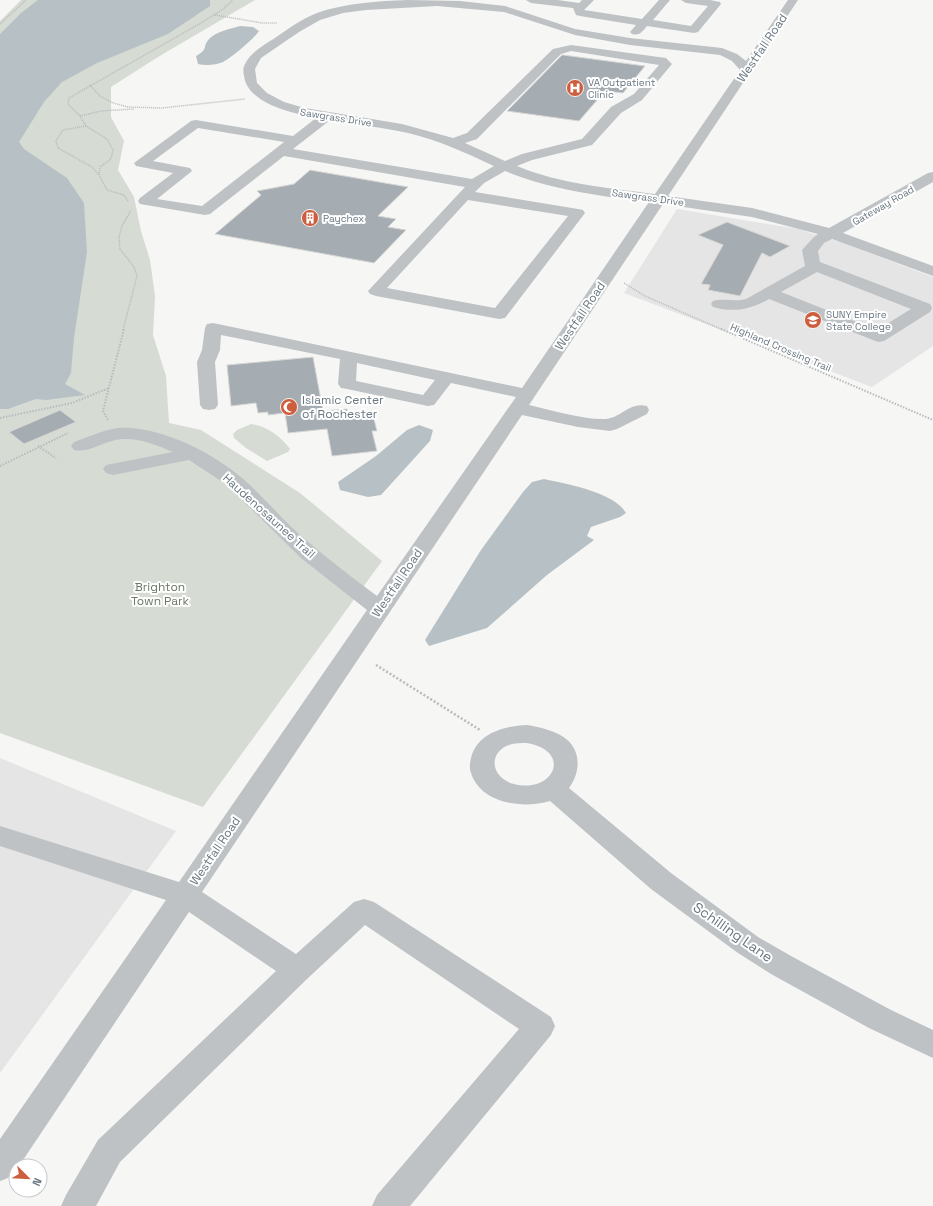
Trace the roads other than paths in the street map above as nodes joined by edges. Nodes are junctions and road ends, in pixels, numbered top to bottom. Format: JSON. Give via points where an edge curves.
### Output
{"nodes":[{"id":1,"x":531,"y":0,"type":"edge"},
{"id":2,"x":665,"y":0,"type":"edge"},
{"id":3,"x":686,"y":0,"type":"edge"},
{"id":4,"x":793,"y":0,"type":"edge"},
{"id":5,"x":478,"y":2,"type":"edge"},
{"id":6,"x":358,"y":3,"type":"edge"},
{"id":7,"x":585,"y":3,"type":"edge"},
{"id":8,"x":644,"y":22,"type":"junction"},
{"id":9,"x":628,"y":40,"type":"junction"},
{"id":10,"x":763,"y":46,"type":"junction"},
{"id":11,"x":722,"y":52,"type":"junction"},
{"id":12,"x":746,"y":71,"type":"junction"},
{"id":13,"x":325,"y":117,"type":"junction"},
{"id":14,"x":295,"y":140,"type":"junction"},
{"id":15,"x":453,"y":143,"type":"junction"},
{"id":16,"x":281,"y":151,"type":"junction"},
{"id":17,"x":504,"y":166,"type":"junction"},
{"id":18,"x":933,"y":176,"type":"edge"},
{"id":19,"x":470,"y":189,"type":"junction"},
{"id":20,"x":659,"y":199,"type":"junction"},
{"id":21,"x":832,"y":233,"type":"junction"},
{"id":22,"x":813,"y":265,"type":"junction"},
{"id":23,"x":933,"y":271,"type":"edge"},
{"id":24,"x":769,"y":293,"type":"junction"},
{"id":25,"x":719,"y":304,"type":"dead end"},
{"id":26,"x":349,"y":356,"type":"junction"},
{"id":27,"x":446,"y":377,"type":"junction"},
{"id":28,"x":522,"y":401,"type":"junction"},
{"id":29,"x":209,"y":405,"type":"dead end"},
{"id":30,"x":640,"y":410,"type":"dead end"},
{"id":31,"x":78,"y":438,"type":"road end"},
{"id":32,"x":191,"y":454,"type":"junction"},
{"id":33,"x":113,"y":469,"type":"dead end"},
{"id":34,"x":380,"y":609,"type":"junction"},
{"id":35,"x":552,"y":789,"type":"junction"},
{"id":36,"x":0,"y":836,"type":"edge"},
{"id":37,"x":185,"y":895,"type":"junction"},
{"id":38,"x":297,"y":970,"type":"junction"},
{"id":39,"x":933,"y":1045,"type":"edge"},
{"id":40,"x":0,"y":1166,"type":"edge"},
{"id":41,"x":78,"y":1206,"type":"edge"},
{"id":42,"x":389,"y":1206,"type":"edge"}],
"edges":[{"from":1,"to":7,"type":"street"},
{"from":2,"to":8,"type":"street"},
{"from":3,"to":8,"type":"street","via":[[716,4],[694,30]]},
{"from":4,"to":10,"type":"street","name":"Westfall Road"},
{"from":5,"to":6,"type":"street","name":"Sawgrass Drive","via":[[423,0]]},
{"from":5,"to":9,"type":"street","name":"Sawgrass Drive","via":[[573,32]]},
{"from":6,"to":13,"type":"street","name":"Sawgrass Drive","via":[[300,25],[263,51],[249,67],[251,82],[262,95],[294,110]]},
{"from":7,"to":8,"type":"street","via":[[578,9],[580,13]]},
{"from":8,"to":9,"type":"street"},
{"from":9,"to":11,"type":"street","name":"Sawgrass Drive"},
{"from":10,"to":11,"type":"street","name":"Sawgrass Drive"},
{"from":10,"to":12,"type":"street","name":"Westfall Road"},
{"from":11,"to":12,"type":"street","name":"Sawgrass Drive","via":[[733,55]]},
{"from":12,"to":20,"type":"street","name":"Westfall Road"},
{"from":13,"to":14,"type":"street"},
{"from":13,"to":15,"type":"street","name":"Sawgrass Drive","via":[[406,128]]},
{"from":14,"to":16,"type":"street"},
{"from":14,"to":16,"type":"street","via":[[196,124],[141,163],[185,171],[145,201],[205,211]]},
{"from":15,"to":17,"type":"street","name":"Sawgrass Drive"},
{"from":15,"to":17,"type":"street","via":[[472,136],[562,49],[571,48],[662,61],[666,64],[638,97],[616,110],[587,142],[542,152]]},
{"from":16,"to":19,"type":"street","via":[[447,178]]},
{"from":17,"to":19,"type":"street","via":[[488,174]]},
{"from":17,"to":20,"type":"street","name":"Sawgrass Drive","via":[[551,182]]},
{"from":18,"to":21,"type":"street","name":"Gateway Road"},
{"from":19,"to":19,"type":"street","via":[[452,208],[376,291],[499,314],[578,213]]},
{"from":20,"to":21,"type":"street","name":"Sawgrass Drive","via":[[778,218]]},
{"from":20,"to":28,"type":"street","name":"Westfall Road"},
{"from":21,"to":22,"type":"street","via":[[810,250]]},
{"from":21,"to":23,"type":"street","name":"Sawgrass Drive"},
{"from":22,"to":24,"type":"street","via":[[811,269]]},
{"from":22,"to":24,"type":"street","via":[[924,308],[878,338]]},
{"from":24,"to":25,"type":"street","via":[[743,304]]},
{"from":26,"to":27,"type":"street"},
{"from":26,"to":27,"type":"street","via":[[347,384],[428,400]]},
{"from":26,"to":29,"type":"street","via":[[213,328],[211,350],[206,362]]},
{"from":27,"to":28,"type":"street"},
{"from":28,"to":30,"type":"street","via":[[578,421],[610,425]]},
{"from":28,"to":34,"type":"street","name":"Westfall Road"},
{"from":31,"to":32,"type":"street","name":"Haudenosaunee Trail","via":[[118,434],[139,435],[160,440]]},
{"from":32,"to":33,"type":"street"},
{"from":32,"to":34,"type":"street","name":"Haudenosaunee Trail","via":[[234,481],[299,546]]},
{"from":34,"to":37,"type":"street","name":"Westfall Road"},
{"from":35,"to":35,"type":"street","via":[[538,795],[521,796],[504,792],[491,784],[483,773],[482,761],[486,749],[497,740],[511,735],[528,734],[544,737],[565,755],[567,767],[563,779]]},
{"from":35,"to":39,"type":"street","name":"Schilling Lane","via":[[662,881],[748,945],[880,1019]]},
{"from":36,"to":37,"type":"street"},
{"from":37,"to":38,"type":"street"},
{"from":37,"to":40,"type":"street","name":"Westfall Road"},
{"from":38,"to":41,"type":"street","via":[[109,1151]]},
{"from":38,"to":42,"type":"street","via":[[364,910],[540,1026]]}]}
